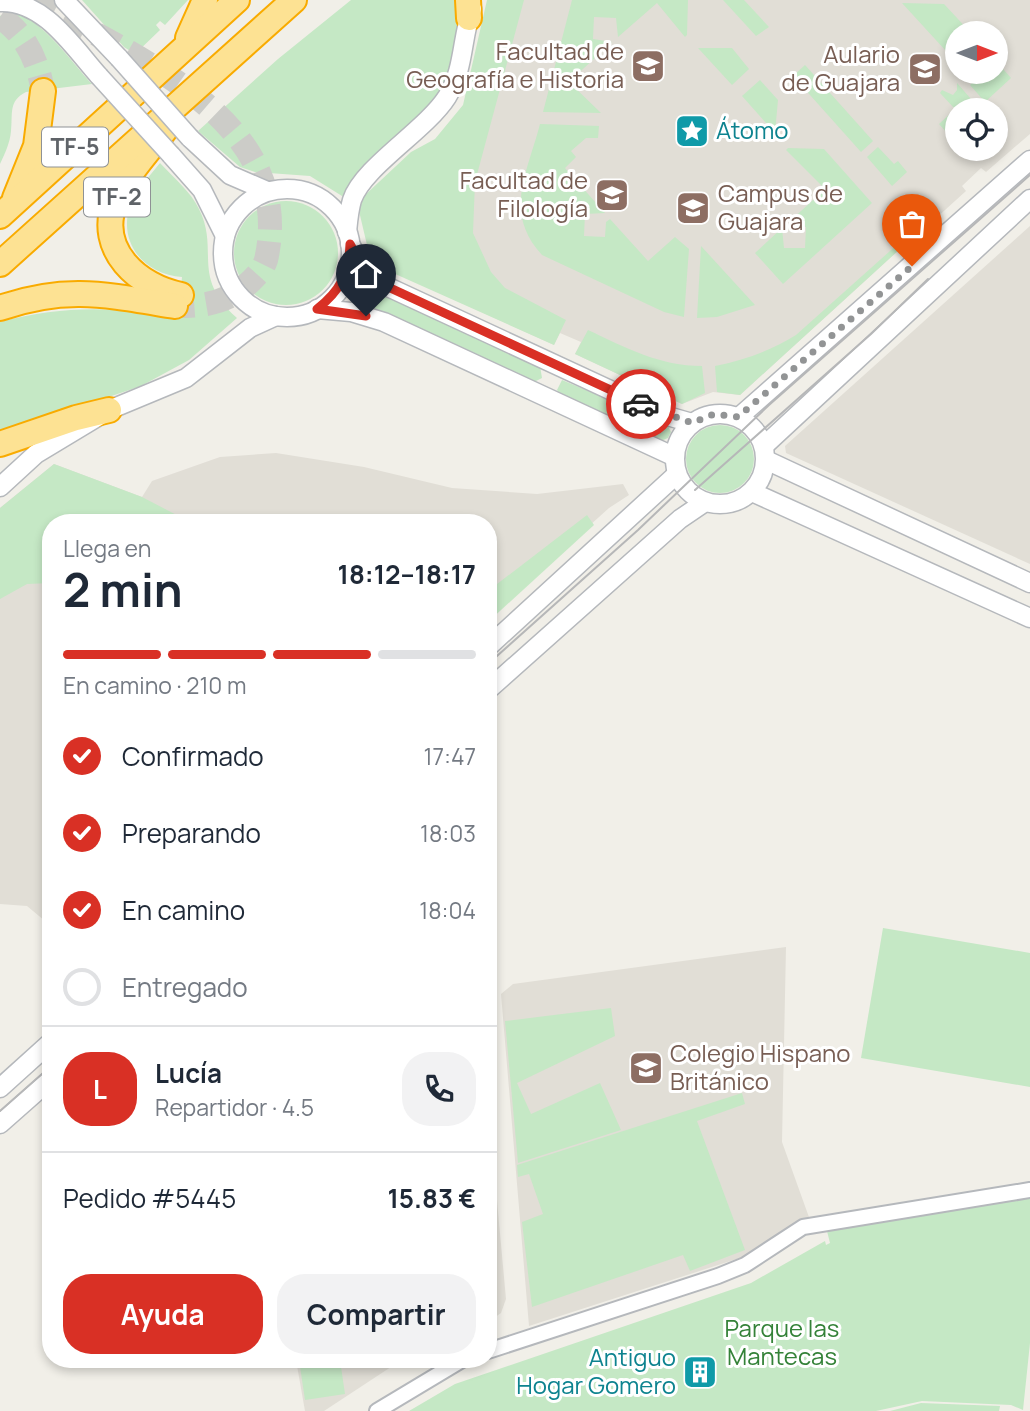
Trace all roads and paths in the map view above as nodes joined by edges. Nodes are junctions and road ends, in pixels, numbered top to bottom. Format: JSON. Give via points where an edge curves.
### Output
{"nodes":[{"id":1,"x":64,"y":0,"type":"edge"},
{"id":2,"x":205,"y":0,"type":"edge"},
{"id":3,"x":237,"y":0,"type":"edge"},
{"id":4,"x":294,"y":0,"type":"edge"},
{"id":5,"x":0,"y":2,"type":"edge"},
{"id":6,"x":471,"y":6,"type":"edge"},
{"id":7,"x":182,"y":49,"type":"junction"},
{"id":8,"x":197,"y":86,"type":"junction"},
{"id":9,"x":43,"y":92,"type":"tunnel mouth"},
{"id":10,"x":1030,"y":160,"type":"edge"},
{"id":11,"x":267,"y":191,"type":"junction"},
{"id":12,"x":1030,"y":199,"type":"edge"},
{"id":13,"x":7,"y":210,"type":"edge"},
{"id":14,"x":225,"y":236,"type":"junction"},
{"id":15,"x":349,"y":238,"type":"junction"},
{"id":16,"x":0,"y":264,"type":"edge"},
{"id":17,"x":0,"y":308,"type":"edge"},
{"id":18,"x":317,"y":309,"type":"junction"},
{"id":19,"x":276,"y":316,"type":"junction"},
{"id":20,"x":109,"y":411,"type":"junction"},
{"id":21,"x":738,"y":417,"type":"junction"},
{"id":22,"x":692,"y":423,"type":"junction"},
{"id":23,"x":0,"y":444,"type":"edge"},
{"id":24,"x":765,"y":453,"type":"junction"},
{"id":25,"x":676,"y":466,"type":"junction"},
{"id":26,"x":0,"y":487,"type":"edge"},
{"id":27,"x":752,"y":492,"type":"junction"},
{"id":28,"x":705,"y":502,"type":"junction"},
{"id":29,"x":1030,"y":583,"type":"edge"},
{"id":30,"x":1030,"y":618,"type":"edge"},
{"id":31,"x":497,"y":638,"type":"edge"},
{"id":32,"x":497,"y":682,"type":"edge"},
{"id":33,"x":42,"y":1050,"type":"edge"},
{"id":34,"x":42,"y":1087,"type":"edge"},
{"id":35,"x":0,"y":1088,"type":"edge"},
{"id":36,"x":0,"y":1124,"type":"edge"},
{"id":37,"x":1030,"y":1190,"type":"edge"},
{"id":38,"x":497,"y":1348,"type":"edge"},
{"id":39,"x":449,"y":1368,"type":"edge"},
{"id":40,"x":377,"y":1411,"type":"edge"}],
"edges":[{"from":1,"to":11,"type":"street","bridge":true,"via":[[190,138],[230,175]]},
{"from":2,"to":7,"type":"highway"},
{"from":3,"to":7,"type":"highway","number":"TF-5"},
{"from":4,"to":8,"type":"highway","number":"TF-5"},
{"from":5,"to":14,"type":"street","bridge":true,"via":[[24,4],[41,14],[202,190]]},
{"from":6,"to":15,"type":"street","via":[[463,59],[447,96],[428,121],[362,182],[352,198]]},
{"from":7,"to":13,"type":"highway","number":"TF-5"},
{"from":8,"to":16,"type":"highway","number":"TF-5"},
{"from":8,"to":17,"type":"highway","number":"TF-2","via":[[128,178],[111,221],[114,246],[128,269],[180,300],[92,293],[36,296]]},
{"from":9,"to":13,"type":"highway","via":[[36,146]]},
{"from":10,"to":21,"type":"street"},
{"from":11,"to":14,"type":"street","via":[[234,217]]},
{"from":11,"to":15,"type":"street","via":[[292,189],[316,195],[335,211]]},
{"from":12,"to":24,"type":"street"},
{"from":14,"to":19,"type":"street","via":[[224,266],[229,281],[249,304]]},
{"from":15,"to":18,"type":"street","via":[[350,263],[344,282]]},
{"from":15,"to":22,"type":"street","via":[[363,267],[396,292],[664,415]]},
{"from":18,"to":19,"type":"street","via":[[298,316]]},
{"from":18,"to":25,"type":"street","via":[[351,312],[384,322]]},
{"from":19,"to":20,"type":"street","via":[[250,328],[186,378]]},
{"from":20,"to":23,"type":"highway"},
{"from":20,"to":26,"type":"street","via":[[36,454]]},
{"from":21,"to":22,"type":"street","via":[[714,414]]},
{"from":21,"to":24,"type":"street","via":[[749,423]]},
{"from":22,"to":25,"type":"street","via":[[680,438]]},
{"from":24,"to":27,"type":"street","via":[[762,478]]},
{"from":24,"to":29,"type":"street"},
{"from":25,"to":28,"type":"street","via":[[690,494]]},
{"from":25,"to":31,"type":"street"},
{"from":27,"to":28,"type":"street","via":[[730,504]]},
{"from":27,"to":30,"type":"street"},
{"from":28,"to":32,"type":"street","via":[[680,519]]},
{"from":33,"to":35,"type":"street"},
{"from":34,"to":36,"type":"street"},
{"from":37,"to":38,"type":"street","via":[[803,1227],[745,1265],[718,1276]]},
{"from":39,"to":40,"type":"street"}]}
